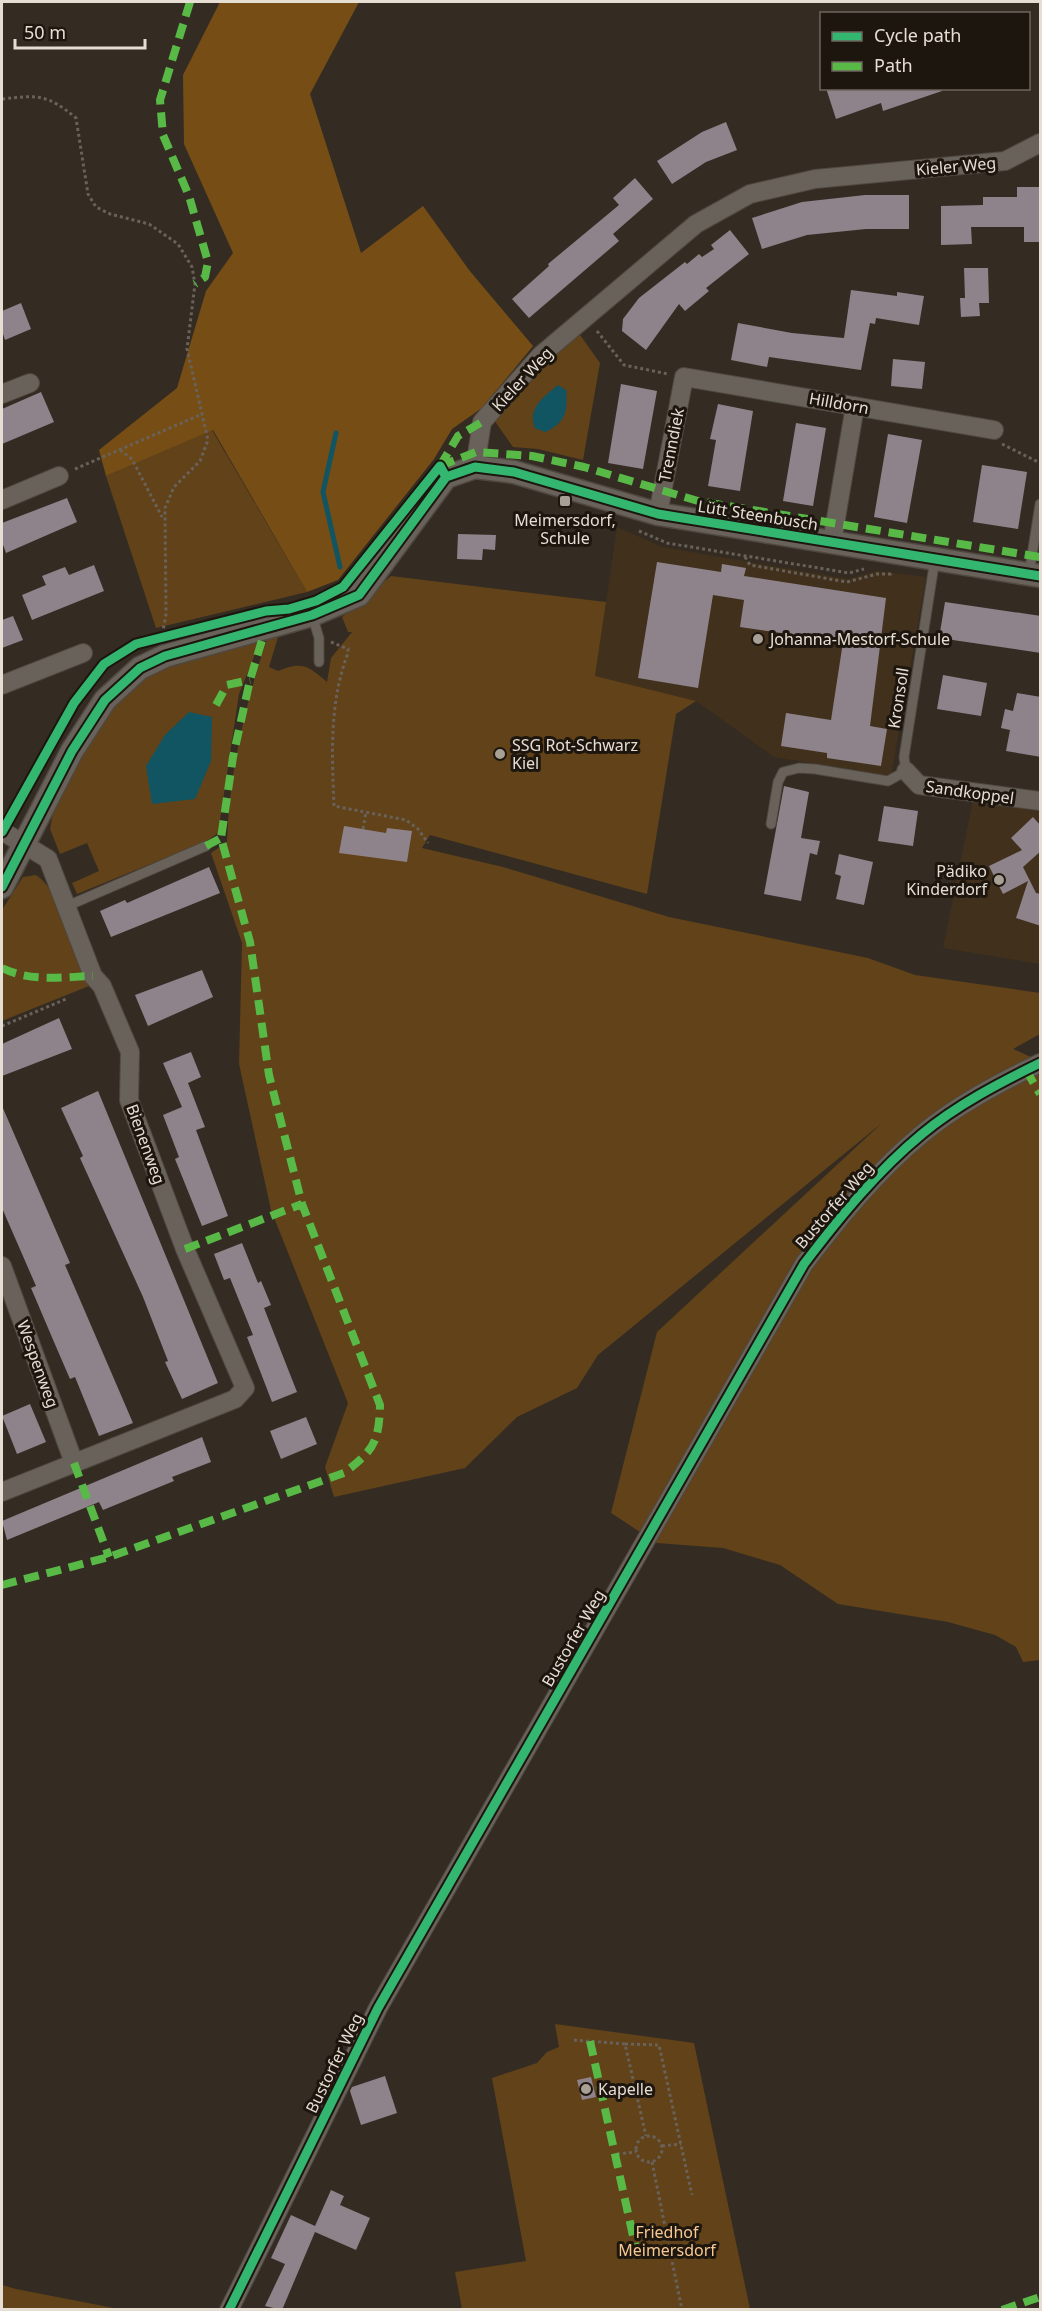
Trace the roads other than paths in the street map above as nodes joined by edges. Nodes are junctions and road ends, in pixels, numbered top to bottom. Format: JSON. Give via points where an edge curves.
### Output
{"nodes":[{"id":1,"x":1041,"y":143,"type":"edge"},
{"id":2,"x":684,"y":377,"type":"joint"},
{"id":3,"x":30,"y":383,"type":"dead end"},
{"id":4,"x":2,"y":394,"type":"edge"},
{"id":5,"x":855,"y":406,"type":"junction"},
{"id":6,"x":994,"y":430,"type":"road end"},
{"id":7,"x":475,"y":467,"type":"junction"},
{"id":8,"x":59,"y":476,"type":"road end"},
{"id":9,"x":2,"y":500,"type":"edge"},
{"id":10,"x":1041,"y":504,"type":"edge"},
{"id":11,"x":658,"y":514,"type":"junction"},
{"id":12,"x":832,"y":542,"type":"junction"},
{"id":13,"x":935,"y":559,"type":"junction"},
{"id":14,"x":1035,"y":575,"type":"edge"},
{"id":15,"x":312,"y":615,"type":"junction"},
{"id":16,"x":83,"y":653,"type":"dead end"},
{"id":17,"x":319,"y":662,"type":"dead end"},
{"id":18,"x":2,"y":685,"type":"edge"},
{"id":19,"x":906,"y":771,"type":"junction"},
{"id":20,"x":1041,"y":801,"type":"edge"},
{"id":21,"x":771,"y":824,"type":"dead end"},
{"id":22,"x":2,"y":831,"type":"edge"},
{"id":23,"x":24,"y":844,"type":"junction"},
{"id":24,"x":206,"y":846,"type":"dead end"},
{"id":25,"x":2,"y":887,"type":"edge"},
{"id":26,"x":65,"y":907,"type":"junction"},
{"id":27,"x":1041,"y":1063,"type":"edge"},
{"id":28,"x":2,"y":1266,"type":"edge"},
{"id":29,"x":8,"y":1300,"type":"edge"},
{"id":30,"x":74,"y":1463,"type":"junction"},
{"id":31,"x":2,"y":1492,"type":"edge"},
{"id":32,"x":229,"y":2310,"type":"edge"}],
"edges":[{"from":1,"to":7,"type":"street","name":"Kieler Weg","via":[[1005,161],[815,179],[750,194],[696,224],[541,355],[482,422]]},
{"from":2,"to":5,"type":"street","name":"Hilldorn"},
{"from":2,"to":11,"type":"street","name":"Trenndiek"},
{"from":3,"to":4,"type":"street"},
{"from":5,"to":6,"type":"street","name":"Hilldorn"},
{"from":5,"to":12,"type":"street"},
{"from":7,"to":11,"type":"street","name":"Lütt Steenbusch","via":[[514,472]]},
{"from":7,"to":15,"type":"street","via":[[446,477],[359,595]]},
{"from":8,"to":9,"type":"street"},
{"from":10,"to":14,"type":"lane"},
{"from":11,"to":12,"type":"street","name":"Lütt Steenbusch"},
{"from":12,"to":13,"type":"street","name":"Lütt Steenbusch"},
{"from":13,"to":14,"type":"street","name":"Lütt Steenbusch"},
{"from":13,"to":19,"type":"lane","name":"Kronsoll","via":[[904,757]]},
{"from":15,"to":17,"type":"lane","via":[[319,638]]},
{"from":15,"to":23,"type":"street","via":[[165,656],[140,668],[105,700],[72,751]]},
{"from":16,"to":18,"type":"street"},
{"from":19,"to":20,"type":"street","name":"Sandkoppel","via":[[919,785]]},
{"from":19,"to":21,"type":"lane","via":[[888,781],[815,769],[783,772]]},
{"from":22,"to":23,"type":"street","name":"Bienenweg"},
{"from":23,"to":25,"type":"street"},
{"from":23,"to":26,"type":"street","name":"Bienenweg","via":[[48,859]]},
{"from":24,"to":26,"type":"lane"},
{"from":26,"to":30,"type":"street","name":"Bienenweg","via":[[130,1052],[129,1100],[185,1249],[245,1388],[234,1399]]},
{"from":27,"to":32,"type":"street","name":"Bustorfer Weg","via":[[969,1101],[922,1134],[836,1222],[804,1264],[378,2008]]},
{"from":28,"to":29,"type":"street","name":"Wespenweg"},
{"from":29,"to":30,"type":"street","name":"Wespenweg"},
{"from":30,"to":31,"type":"street"}]}
